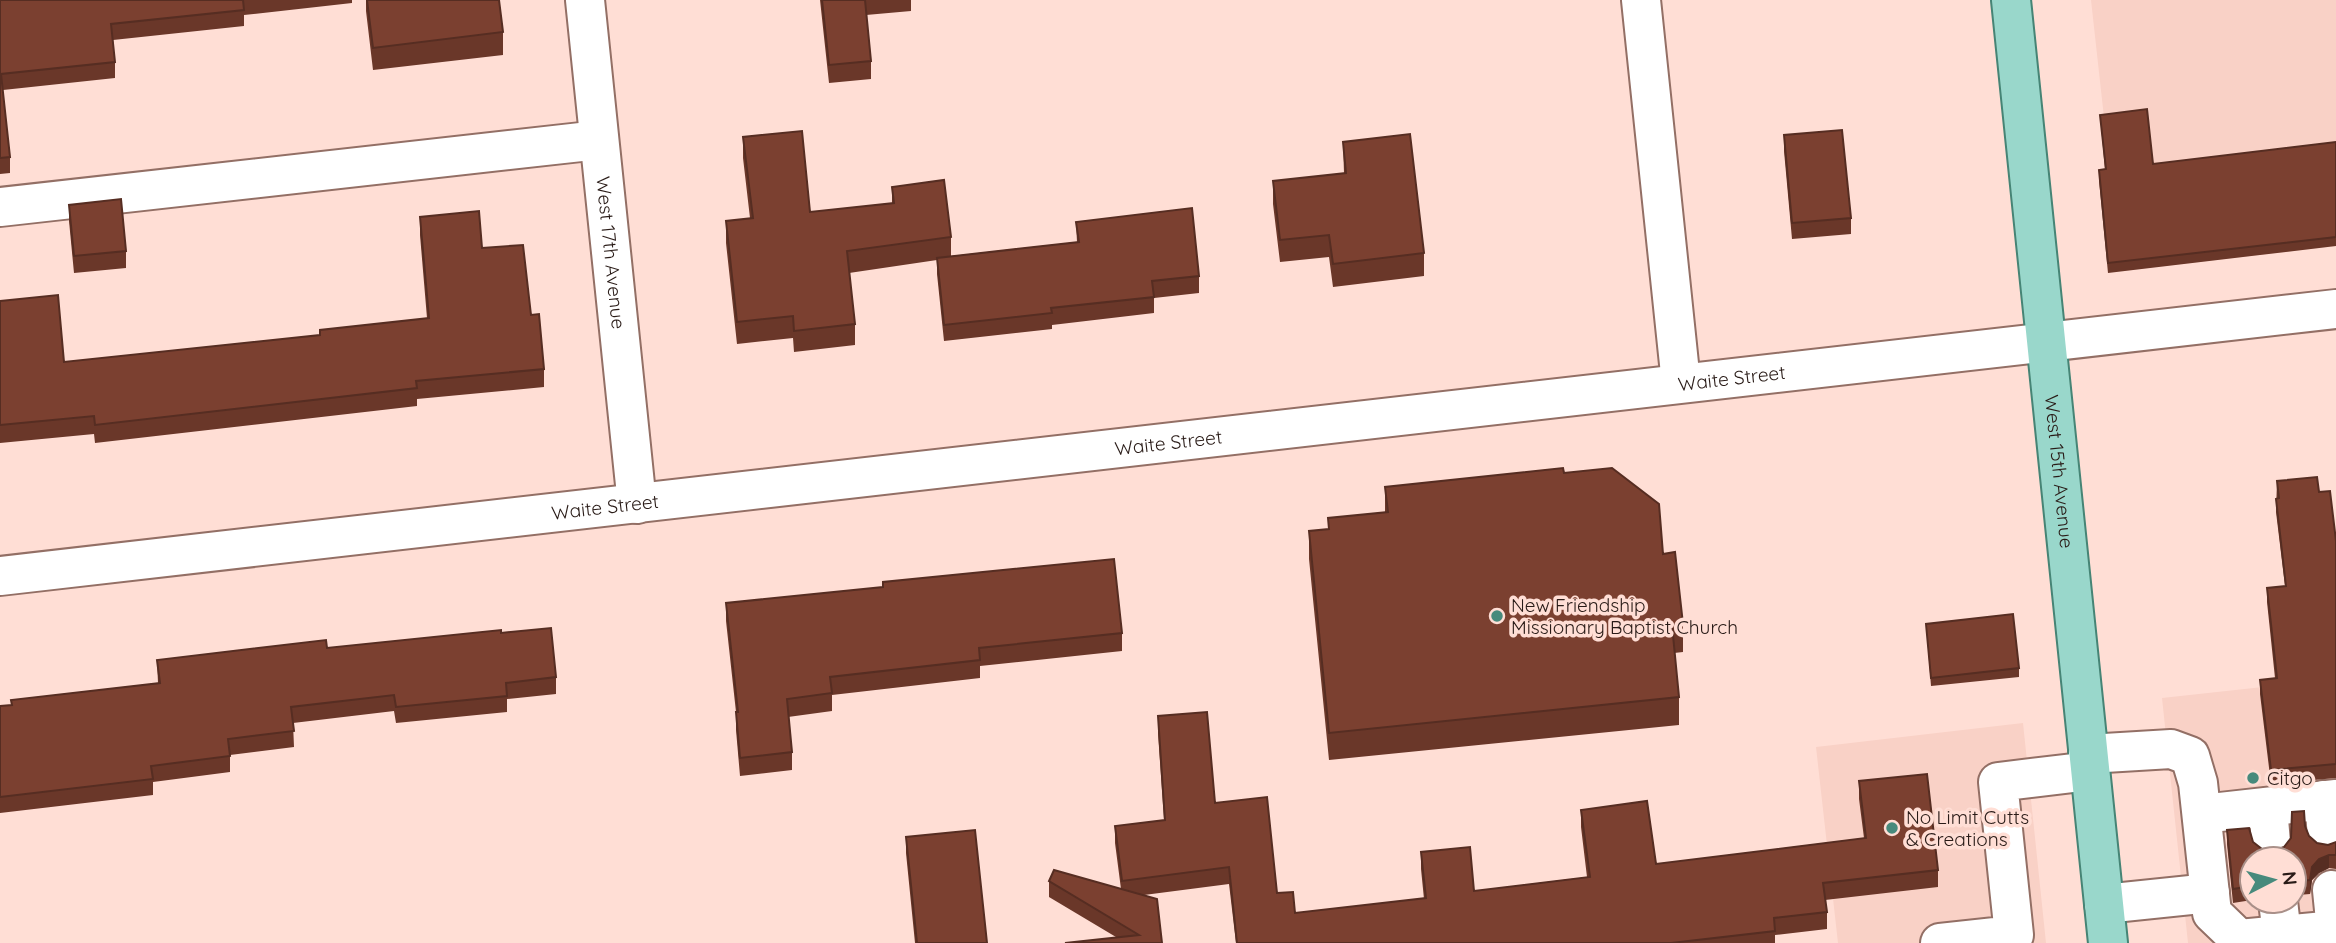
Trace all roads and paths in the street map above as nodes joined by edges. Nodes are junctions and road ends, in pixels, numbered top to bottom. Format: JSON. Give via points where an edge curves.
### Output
{"nodes":[{"id":1,"x":585,"y":0,"type":"edge"},
{"id":2,"x":1641,"y":0,"type":"edge"},
{"id":3,"x":2011,"y":0,"type":"edge"},
{"id":4,"x":599,"y":140,"type":"junction"},
{"id":5,"x":0,"y":207,"type":"edge"},
{"id":6,"x":2336,"y":309,"type":"edge"},
{"id":7,"x":2046,"y":341,"type":"junction"},
{"id":8,"x":1682,"y":383,"type":"junction"},
{"id":9,"x":636,"y":504,"type":"junction"},
{"id":10,"x":0,"y":576,"type":"edge"},
{"id":11,"x":2089,"y":763,"type":"junction"},
{"id":12,"x":2329,"y":812,"type":"edge"},
{"id":13,"x":2202,"y":814,"type":"junction"},
{"id":14,"x":2332,"y":890,"type":"dead end"},
{"id":15,"x":2210,"y":893,"type":"junction"},
{"id":16,"x":2104,"y":904,"type":"junction"},
{"id":17,"x":2280,"y":918,"type":"edge"},
{"id":18,"x":2336,"y":930,"type":"edge"},
{"id":19,"x":2239,"y":941,"type":"edge"},
{"id":20,"x":1940,"y":943,"type":"edge"},
{"id":21,"x":2108,"y":943,"type":"edge"}],
"edges":[{"from":1,"to":4,"type":"street","name":"West 17th Avenue"},
{"from":2,"to":8,"type":"street"},
{"from":3,"to":7,"type":"main road","name":"West 15th Avenue"},
{"from":4,"to":5,"type":"street"},
{"from":4,"to":9,"type":"street","name":"West 17th Avenue"},
{"from":6,"to":7,"type":"street","name":"Waite Street"},
{"from":7,"to":8,"type":"street","name":"Waite Street"},
{"from":7,"to":11,"type":"main road","name":"West 15th Avenue"},
{"from":8,"to":9,"type":"street","name":"Waite Street"},
{"from":9,"to":10,"type":"street","name":"Waite Street"},
{"from":11,"to":13,"type":"street","via":[[2171,749],[2190,756]]},
{"from":11,"to":16,"type":"main road","name":"West 15th Avenue"},
{"from":11,"to":20,"type":"street","via":[[1998,782],[2014,935]]},
{"from":12,"to":13,"type":"street","via":[[2269,825]]},
{"from":13,"to":15,"type":"street"},
{"from":14,"to":18,"type":"street"},
{"from":15,"to":16,"type":"street"},
{"from":15,"to":19,"type":"street","via":[[2212,913]]},
{"from":16,"to":21,"type":"main road","name":"West 15th Avenue"},
{"from":17,"to":18,"type":"street"},
{"from":17,"to":19,"type":"street"}]}
